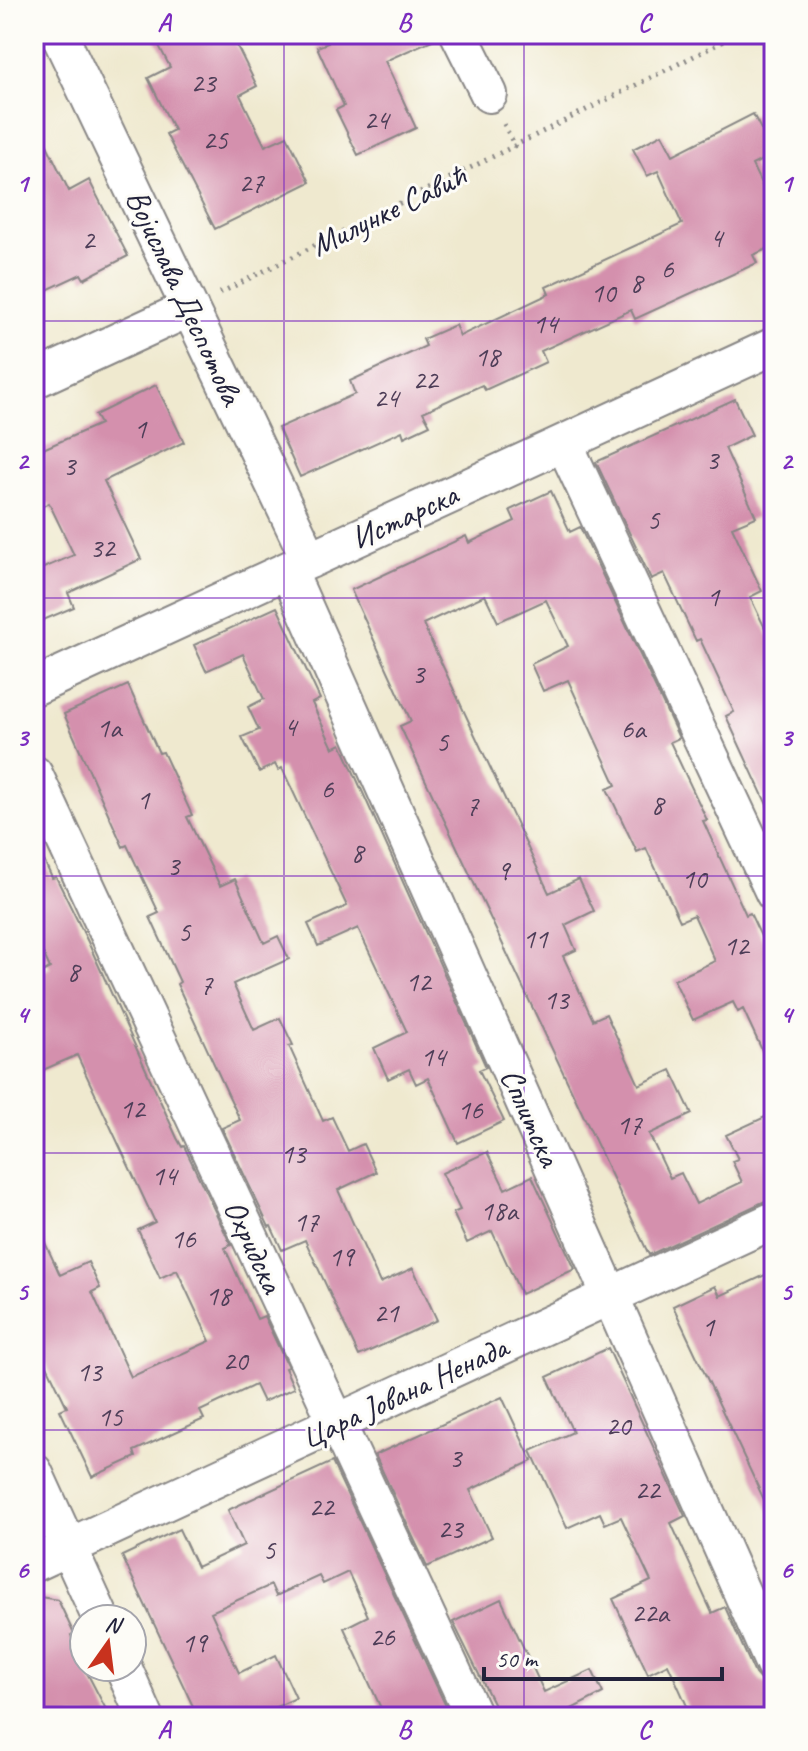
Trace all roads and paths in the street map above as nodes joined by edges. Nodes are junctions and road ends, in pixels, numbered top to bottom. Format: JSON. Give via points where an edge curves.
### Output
{"nodes":[{"id":1,"x":59,"y":34,"type":"edge"},
{"id":2,"x":459,"y":34,"type":"edge"},
{"id":3,"x":738,"y":34,"type":"edge"},
{"id":4,"x":489,"y":94,"type":"dead end"},
{"id":5,"x":190,"y":308,"type":"junction"},
{"id":6,"x":774,"y":346,"type":"edge"},
{"id":7,"x":34,"y":380,"type":"edge"},
{"id":8,"x":564,"y":443,"type":"junction"},
{"id":9,"x":299,"y":565,"type":"junction"},
{"id":10,"x":34,"y":687,"type":"edge"},
{"id":11,"x":34,"y":774,"type":"edge"},
{"id":12,"x":774,"y":893,"type":"edge"},
{"id":13,"x":774,"y":1220,"type":"edge"},
{"id":14,"x":610,"y":1296,"type":"junction"},
{"id":15,"x":337,"y":1423,"type":"junction"},
{"id":16,"x":34,"y":1472,"type":"edge"},
{"id":17,"x":68,"y":1547,"type":"junction"},
{"id":18,"x":34,"y":1563,"type":"edge"},
{"id":19,"x":94,"y":1603,"type":"edge"},
{"id":20,"x":774,"y":1665,"type":"edge"},
{"id":21,"x":130,"y":1683,"type":"edge"},
{"id":22,"x":145,"y":1717,"type":"edge"},
{"id":23,"x":474,"y":1717,"type":"edge"}],
"edges":[{"from":1,"to":5,"type":"street","name":"Војислава Деспотова"},
{"from":2,"to":4,"type":"street"},
{"from":3,"to":5,"type":"path","name":"Милунке Савић"},
{"from":5,"to":7,"type":"street"},
{"from":5,"to":9,"type":"street","name":"Војислава Деспотова"},
{"from":6,"to":8,"type":"street","name":"Истарска"},
{"from":8,"to":9,"type":"street","name":"Истарска"},
{"from":8,"to":12,"type":"street"},
{"from":9,"to":10,"type":"street","name":"Истарска"},
{"from":9,"to":14,"type":"street","name":"Сплитска"},
{"from":11,"to":15,"type":"street","name":"Охридска"},
{"from":13,"to":14,"type":"street","name":"Цара Јована Ненада"},
{"from":14,"to":15,"type":"street","name":"Цара Јована Ненада"},
{"from":14,"to":20,"type":"street","name":"Сплитска"},
{"from":15,"to":17,"type":"street","name":"Цара Јована Ненада"},
{"from":15,"to":23,"type":"street","name":"Охридска"},
{"from":16,"to":17,"type":"street"},
{"from":17,"to":18,"type":"street","name":"Цара Јована Ненада"},
{"from":17,"to":19,"type":"street"},
{"from":21,"to":22,"type":"street"}]}
